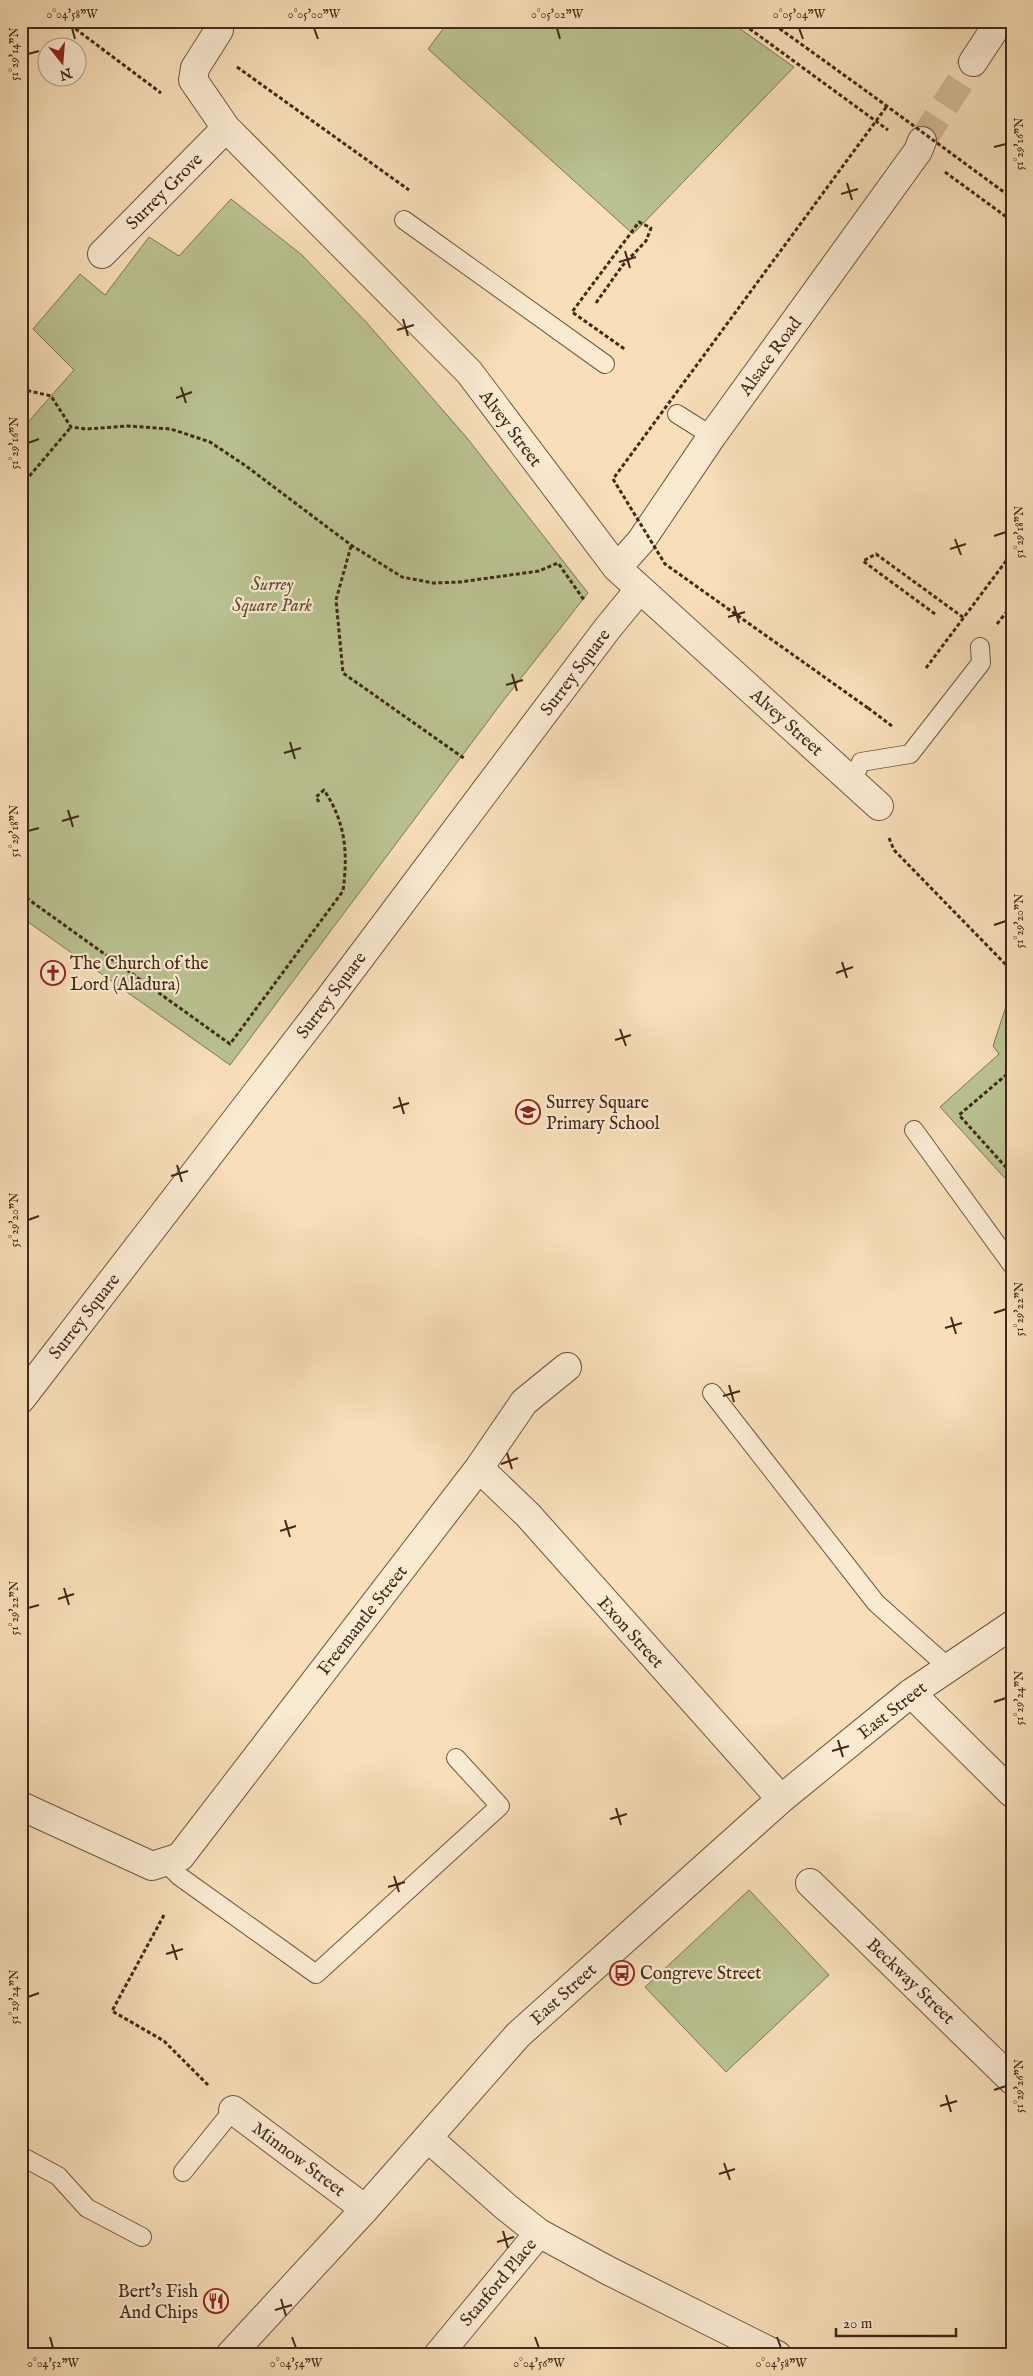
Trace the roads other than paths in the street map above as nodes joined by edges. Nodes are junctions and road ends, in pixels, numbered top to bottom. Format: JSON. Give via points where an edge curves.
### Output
{"nodes":[{"id":1,"x":1000,"y":21,"type":"edge"},
{"id":2,"x":219,"y":30,"type":"dead end"},
{"id":3,"x":973,"y":62,"type":"tunnel mouth"},
{"id":4,"x":226,"y":128,"type":"junction"},
{"id":5,"x":920,"y":146,"type":"tunnel mouth"},
{"id":6,"x":404,"y":220,"type":"dead end"},
{"id":7,"x":102,"y":254,"type":"dead end"},
{"id":8,"x":605,"y":364,"type":"dead end"},
{"id":9,"x":677,"y":414,"type":"dead end"},
{"id":10,"x":712,"y":436,"type":"junction"},
{"id":11,"x":617,"y":568,"type":"junction"},
{"id":12,"x":639,"y":590,"type":"junction"},
{"id":13,"x":980,"y":647,"type":"dead end"},
{"id":14,"x":852,"y":781,"type":"junction"},
{"id":15,"x":879,"y":806,"type":"dead end"},
{"id":16,"x":914,"y":1130,"type":"dead end"},
{"id":17,"x":1012,"y":1264,"type":"edge"},
{"id":18,"x":567,"y":1367,"type":"dead end"},
{"id":19,"x":712,"y":1393,"type":"dead end"},
{"id":20,"x":21,"y":1399,"type":"edge"},
{"id":21,"x":479,"y":1468,"type":"junction"},
{"id":22,"x":1012,"y":1625,"type":"edge"},
{"id":23,"x":949,"y":1668,"type":"junction"},
{"id":24,"x":911,"y":1693,"type":"junction"},
{"id":25,"x":456,"y":1758,"type":"dead end"},
{"id":26,"x":1012,"y":1793,"type":"edge"},
{"id":27,"x":781,"y":1799,"type":"junction"},
{"id":28,"x":21,"y":1806,"type":"edge"},
{"id":29,"x":159,"y":1864,"type":"junction"},
{"id":30,"x":810,"y":1883,"type":"dead end"},
{"id":31,"x":1012,"y":2080,"type":"edge"},
{"id":32,"x":233,"y":2110,"type":"joint"},
{"id":33,"x":428,"y":2138,"type":"junction"},
{"id":34,"x":21,"y":2156,"type":"edge"},
{"id":35,"x":183,"y":2172,"type":"dead end"},
{"id":36,"x":365,"y":2208,"type":"junction"},
{"id":37,"x":539,"y":2233,"type":"junction"},
{"id":38,"x":142,"y":2237,"type":"dead end"},
{"id":39,"x":230,"y":2355,"type":"edge"},
{"id":40,"x":438,"y":2355,"type":"edge"},
{"id":41,"x":777,"y":2355,"type":"edge"}],
"edges":[{"from":1,"to":3,"type":"street"},
{"from":2,"to":4,"type":"street","name":"Alvey Street","via":[[195,68],[193,80]]},
{"from":4,"to":7,"type":"street","name":"Surrey Grove"},
{"from":4,"to":11,"type":"street","name":"Alvey Street","via":[[468,372]]},
{"from":5,"to":10,"type":"street","name":"Alsace Road"},
{"from":6,"to":8,"type":"lane"},
{"from":9,"to":10,"type":"lane"},
{"from":10,"to":11,"type":"street","name":"Alsace Road","via":[[641,541]]},
{"from":11,"to":12,"type":"street","name":"Alvey Street"},
{"from":12,"to":14,"type":"street","name":"Alvey Street"},
{"from":12,"to":20,"type":"street","name":"Surrey Square"},
{"from":13,"to":14,"type":"lane","via":[[981,664],[910,754],[861,762]]},
{"from":14,"to":15,"type":"street","name":"Alvey Street"},
{"from":16,"to":17,"type":"lane"},
{"from":18,"to":21,"type":"street","name":"Freemantle Street","via":[[524,1402]]},
{"from":19,"to":23,"type":"lane","via":[[876,1603]]},
{"from":21,"to":27,"type":"street","name":"Exon Street","via":[[528,1514]]},
{"from":21,"to":29,"type":"street","name":"Freemantle Street","via":[[180,1857]]},
{"from":22,"to":23,"type":"street","name":"East Street"},
{"from":23,"to":24,"type":"street","name":"East Street"},
{"from":24,"to":26,"type":"street"},
{"from":24,"to":27,"type":"street","name":"East Street"},
{"from":25,"to":29,"type":"lane","via":[[500,1806],[316,1974]]},
{"from":27,"to":33,"type":"street","name":"East Street","via":[[518,2034]]},
{"from":28,"to":29,"type":"street"},
{"from":30,"to":31,"type":"street","name":"Beckway Street"},
{"from":32,"to":35,"type":"lane"},
{"from":32,"to":36,"type":"street","name":"Minnow Street"},
{"from":33,"to":36,"type":"street","name":"East Street"},
{"from":33,"to":37,"type":"street"},
{"from":34,"to":38,"type":"lane","via":[[58,2176],[87,2208]]},
{"from":36,"to":39,"type":"street","name":"East Street"},
{"from":37,"to":40,"type":"street","name":"Stanford Place"},
{"from":37,"to":41,"type":"street"}]}
